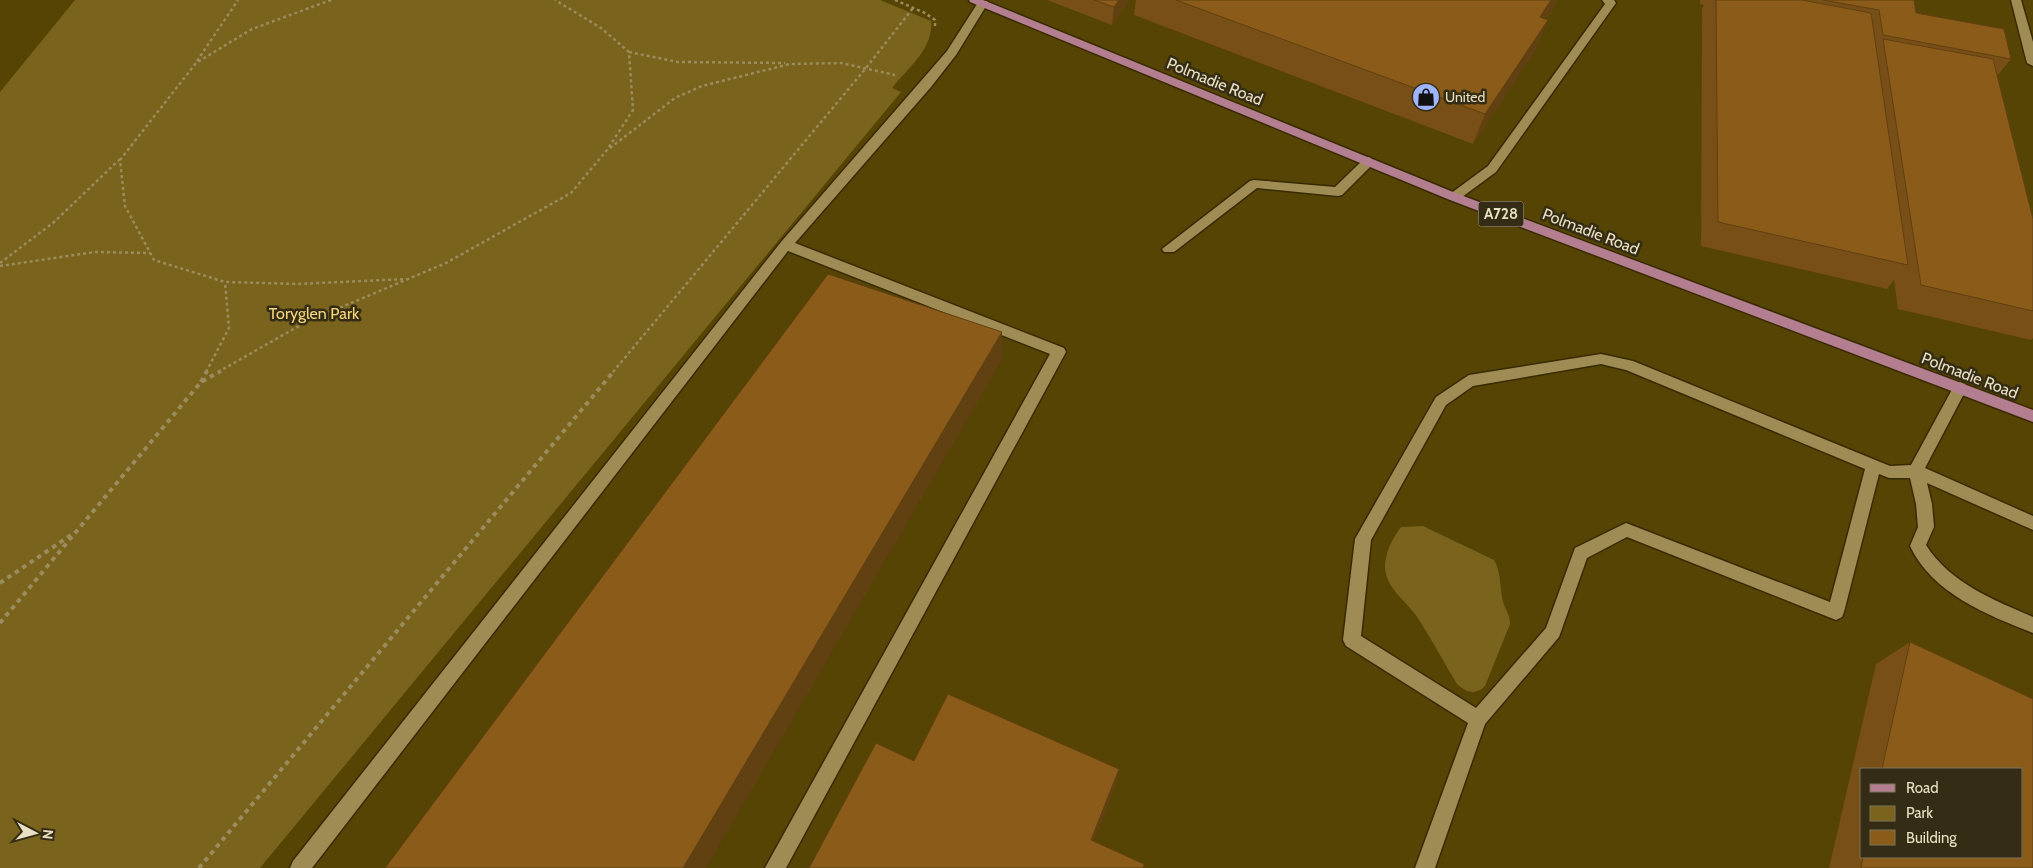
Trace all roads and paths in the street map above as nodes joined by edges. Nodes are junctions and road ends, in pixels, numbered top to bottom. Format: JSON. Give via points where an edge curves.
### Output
{"nodes":[{"id":1,"x":238,"y":0,"type":"edge"},
{"id":2,"x":331,"y":0,"type":"edge"},
{"id":3,"x":555,"y":0,"type":"edge"},
{"id":4,"x":895,"y":0,"type":"edge"},
{"id":5,"x":1607,"y":0,"type":"edge"},
{"id":6,"x":2016,"y":0,"type":"edge"},
{"id":7,"x":978,"y":2,"type":"edge"},
{"id":8,"x":913,"y":8,"type":"junction"},
{"id":9,"x":955,"y":48,"type":"junction"},
{"id":10,"x":629,"y":52,"type":"junction"},
{"id":11,"x":196,"y":63,"type":"junction"},
{"id":12,"x":2033,"y":63,"type":"edge"},
{"id":13,"x":790,"y":64,"type":"junction"},
{"id":14,"x":866,"y":68,"type":"junction"},
{"id":15,"x":927,"y":84,"type":"junction"},
{"id":16,"x":607,"y":150,"type":"junction"},
{"id":17,"x":124,"y":155,"type":"junction"},
{"id":18,"x":1369,"y":161,"type":"junction"},
{"id":19,"x":1454,"y":197,"type":"junction"},
{"id":20,"x":786,"y":246,"type":"junction"},
{"id":21,"x":1169,"y":249,"type":"dead end"},
{"id":22,"x":150,"y":254,"type":"junction"},
{"id":23,"x":0,"y":264,"type":"edge"},
{"id":24,"x":409,"y":279,"type":"junction"},
{"id":25,"x":225,"y":282,"type":"junction"},
{"id":26,"x":201,"y":382,"type":"junction"},
{"id":27,"x":1960,"y":388,"type":"junction"},
{"id":28,"x":2033,"y":416,"type":"edge"},
{"id":29,"x":1874,"y":466,"type":"junction"},
{"id":30,"x":1916,"y":471,"type":"junction"},
{"id":31,"x":2033,"y":523,"type":"edge"},
{"id":32,"x":79,"y":530,"type":"junction"},
{"id":33,"x":0,"y":583,"type":"edge"},
{"id":34,"x":0,"y":623,"type":"edge"},
{"id":35,"x":2033,"y":625,"type":"edge"},
{"id":36,"x":1478,"y":719,"type":"junction"},
{"id":37,"x":199,"y":868,"type":"edge"},
{"id":38,"x":300,"y":868,"type":"edge"},
{"id":39,"x":775,"y":868,"type":"edge"},
{"id":40,"x":1425,"y":868,"type":"edge"}],
"edges":[{"from":1,"to":11,"type":"path"},
{"from":2,"to":11,"type":"path","via":[[252,29]]},
{"from":3,"to":10,"type":"path","via":[[601,28]]},
{"from":4,"to":8,"type":"path"},
{"from":5,"to":19,"type":"street","via":[[1611,3],[1492,169]]},
{"from":6,"to":12,"type":"street"},
{"from":7,"to":9,"type":"street"},
{"from":7,"to":18,"type":"main road","name":"Polmadie Road","number":"A728"},
{"from":8,"to":9,"type":"path","via":[[935,20],[934,42]]},
{"from":8,"to":14,"type":"path"},
{"from":9,"to":15,"type":"street"},
{"from":10,"to":13,"type":"path","via":[[678,62]]},
{"from":10,"to":16,"type":"path","via":[[633,110]]},
{"from":11,"to":17,"type":"path"},
{"from":13,"to":14,"type":"path","via":[[841,63]]},
{"from":13,"to":16,"type":"path","via":[[702,86],[675,98]]},
{"from":14,"to":15,"type":"path"},
{"from":14,"to":37,"type":"path"},
{"from":15,"to":20,"type":"street"},
{"from":16,"to":24,"type":"path","via":[[571,193],[446,263]]},
{"from":17,"to":22,"type":"path","via":[[120,160],[125,206]]},
{"from":17,"to":23,"type":"path","via":[[54,223]]},
{"from":18,"to":19,"type":"main road","name":"Polmadie Road","number":"A728"},
{"from":18,"to":21,"type":"street","via":[[1338,192],[1254,184]]},
{"from":19,"to":27,"type":"main road","name":"Polmadie Road","number":"A728"},
{"from":20,"to":38,"type":"street"},
{"from":20,"to":39,"type":"street","via":[[1059,352]]},
{"from":22,"to":23,"type":"path","via":[[95,252]]},
{"from":22,"to":25,"type":"path","via":[[154,260]]},
{"from":24,"to":25,"type":"path","via":[[297,284]]},
{"from":24,"to":26,"type":"path","via":[[306,322]]},
{"from":25,"to":26,"type":"path","via":[[229,328]]},
{"from":26,"to":32,"type":"path"},
{"from":27,"to":28,"type":"main road","name":"Polmadie Road","number":"A728"},
{"from":27,"to":30,"type":"street"},
{"from":29,"to":30,"type":"street","via":[[1888,472]]},
{"from":29,"to":36,"type":"street","via":[[1836,612],[1626,530],[1581,553],[1553,632]]},
{"from":29,"to":36,"type":"street","via":[[1628,365],[1602,360],[1469,381],[1441,400],[1363,539],[1352,640]]},
{"from":30,"to":31,"type":"street"},
{"from":30,"to":35,"type":"street","via":[[1926,527],[1918,546],[1934,568],[1958,588]]},
{"from":32,"to":33,"type":"path"},
{"from":32,"to":34,"type":"path"},
{"from":36,"to":40,"type":"street"}]}
